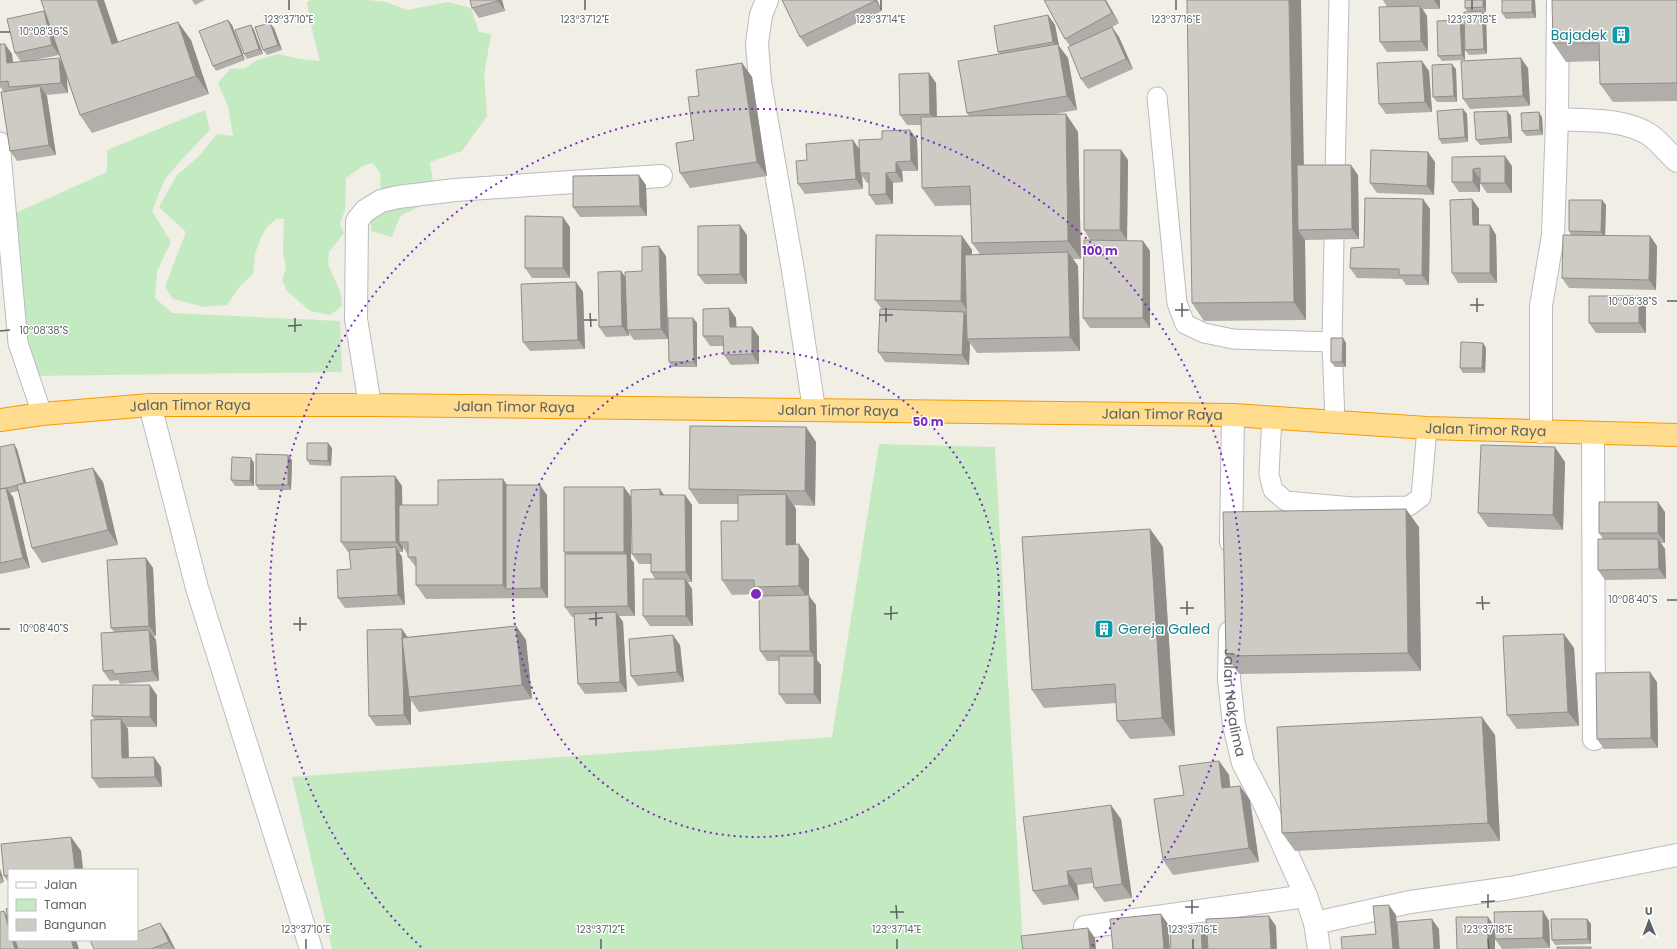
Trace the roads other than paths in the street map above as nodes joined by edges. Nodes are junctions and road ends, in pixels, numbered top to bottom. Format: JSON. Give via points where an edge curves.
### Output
{"nodes":[{"id":1,"x":767,"y":0,"type":"edge"},
{"id":2,"x":1339,"y":0,"type":"edge"},
{"id":3,"x":1558,"y":0,"type":"edge"},
{"id":4,"x":1157,"y":97,"type":"dead end"},
{"id":5,"x":1557,"y":119,"type":"junction"},
{"id":6,"x":0,"y":142,"type":"edge"},
{"id":7,"x":1677,"y":161,"type":"edge"},
{"id":8,"x":1335,"y":175,"type":"edge"},
{"id":9,"x":661,"y":176,"type":"dead end"},
{"id":10,"x":1334,"y":240,"type":"edge"},
{"id":11,"x":1332,"y":342,"type":"junction"},
{"id":12,"x":150,"y":405,"type":"junction"},
{"id":13,"x":370,"y":405,"type":"junction"},
{"id":14,"x":814,"y":409,"type":"junction"},
{"id":15,"x":42,"y":414,"type":"junction"},
{"id":16,"x":1233,"y":415,"type":"junction"},
{"id":17,"x":1272,"y":418,"type":"junction"},
{"id":18,"x":0,"y":420,"type":"edge"},
{"id":19,"x":1335,"y":422,"type":"junction"},
{"id":20,"x":1427,"y":428,"type":"junction"},
{"id":21,"x":1541,"y":432,"type":"junction"},
{"id":22,"x":1593,"y":433,"type":"junction"},
{"id":23,"x":1677,"y":434,"type":"edge"},
{"id":24,"x":1231,"y":559,"type":"edge"},
{"id":25,"x":1230,"y":615,"type":"edge"},
{"id":26,"x":1594,"y":739,"type":"dead end"},
{"id":27,"x":1677,"y":855,"type":"edge"},
{"id":28,"x":1306,"y":896,"type":"junction"},
{"id":29,"x":1315,"y":923,"type":"junction"},
{"id":30,"x":1085,"y":927,"type":"edge"},
{"id":31,"x":311,"y":949,"type":"edge"},
{"id":32,"x":1319,"y":949,"type":"edge"}],
"edges":[{"from":1,"to":14,"type":"street","via":[[761,15],[757,44],[760,82],[794,270]]},
{"from":2,"to":8,"type":"lane"},
{"from":3,"to":5,"type":"street"},
{"from":4,"to":11,"type":"lane","via":[[1177,303],[1185,324],[1204,333],[1233,339]]},
{"from":5,"to":7,"type":"street","via":[[1615,122],[1636,128],[1651,136]]},
{"from":5,"to":21,"type":"street","via":[[1553,235],[1541,306]]},
{"from":6,"to":15,"type":"lane","via":[[18,343]]},
{"from":9,"to":13,"type":"street","via":[[455,190],[381,201],[365,212],[357,221],[356,318]]},
{"from":10,"to":11,"type":"lane"},
{"from":11,"to":19,"type":"lane"},
{"from":12,"to":13,"type":"highway","name":"Jalan Timor Raya"},
{"from":12,"to":15,"type":"highway","name":"Jalan Timor Raya"},
{"from":12,"to":31,"type":"street","via":[[197,588]]},
{"from":13,"to":14,"type":"highway","name":"Jalan Timor Raya"},
{"from":14,"to":16,"type":"highway","name":"Jalan Timor Raya"},
{"from":15,"to":18,"type":"highway","name":"Jalan Timor Raya"},
{"from":16,"to":17,"type":"highway","name":"Jalan Timor Raya"},
{"from":16,"to":24,"type":"street"},
{"from":17,"to":19,"type":"highway","name":"Jalan Timor Raya"},
{"from":17,"to":20,"type":"lane","via":[[1269,474],[1273,490],[1286,501],[1353,507],[1409,506],[1421,497]]},
{"from":19,"to":20,"type":"highway","name":"Jalan Timor Raya"},
{"from":20,"to":21,"type":"highway","name":"Jalan Timor Raya"},
{"from":21,"to":22,"type":"highway","name":"Jalan Timor Raya"},
{"from":22,"to":23,"type":"highway","name":"Jalan Timor Raya"},
{"from":22,"to":26,"type":"street"},
{"from":25,"to":28,"type":"street","name":"Jalan Nokalima","via":[[1229,679],[1234,725],[1243,763]]},
{"from":27,"to":29,"type":"street","via":[[1510,888],[1410,902]]},
{"from":28,"to":29,"type":"street","name":"Jalan Nokalima"},
{"from":28,"to":30,"type":"street"},
{"from":29,"to":32,"type":"street","name":"Jalan Nokalima"}]}
